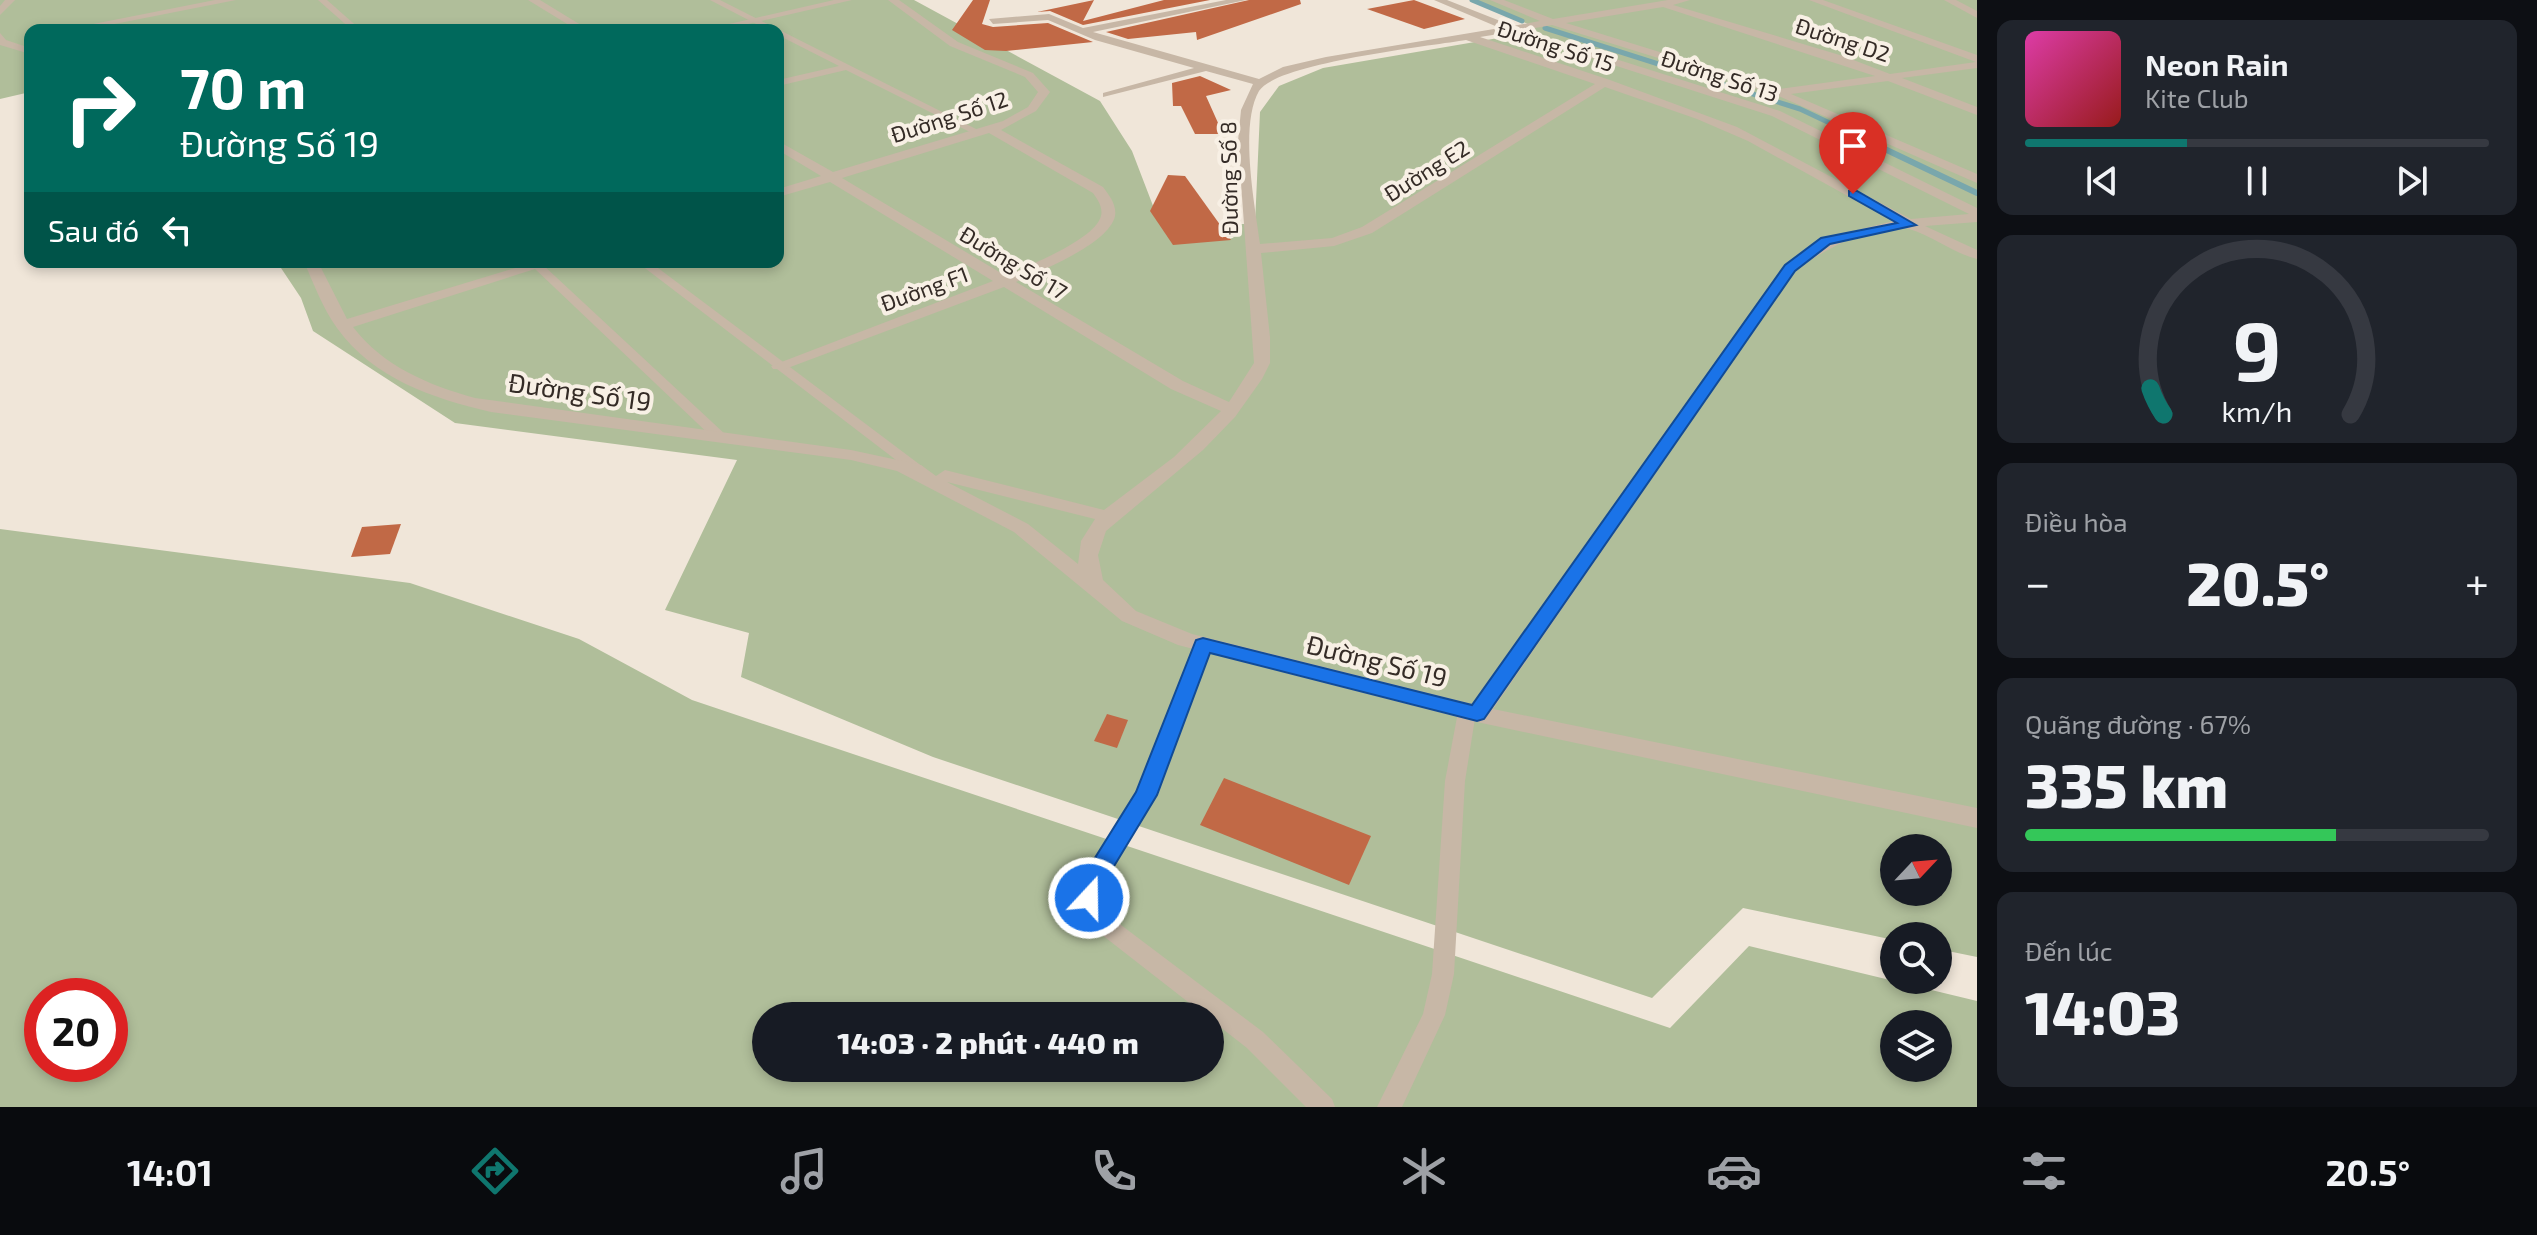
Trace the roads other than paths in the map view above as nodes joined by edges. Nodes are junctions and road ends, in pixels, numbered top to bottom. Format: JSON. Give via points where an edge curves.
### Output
{"nodes":[{"id":1,"x":10,"y":0,"type":"edge"},
{"id":2,"x":231,"y":0,"type":"edge"},
{"id":3,"x":322,"y":0,"type":"edge"},
{"id":4,"x":538,"y":0,"type":"edge"},
{"id":5,"x":714,"y":0,"type":"edge"},
{"id":6,"x":847,"y":0,"type":"edge"},
{"id":7,"x":893,"y":0,"type":"edge"},
{"id":8,"x":1241,"y":0,"type":"edge"},
{"id":9,"x":1439,"y":0,"type":"edge"},
{"id":10,"x":1495,"y":0,"type":"edge"},
{"id":11,"x":1685,"y":0,"type":"edge"},
{"id":12,"x":1814,"y":0,"type":"edge"},
{"id":13,"x":1949,"y":0,"type":"edge"},
{"id":14,"x":1654,"y":2,"type":"edge"},
{"id":15,"x":0,"y":12,"type":"edge"},
{"id":16,"x":1977,"y":15,"type":"edge"},
{"id":17,"x":754,"y":20,"type":"junction"},
{"id":18,"x":993,"y":21,"type":"dead end"},
{"id":19,"x":1549,"y":21,"type":"junction"},
{"id":20,"x":101,"y":24,"type":"edge"},
{"id":21,"x":350,"y":24,"type":"edge"},
{"id":22,"x":575,"y":24,"type":"edge"},
{"id":23,"x":736,"y":24,"type":"edge"},
{"id":24,"x":762,"y":24,"type":"edge"},
{"id":25,"x":1510,"y":30,"type":"junction"},
{"id":26,"x":1081,"y":31,"type":"junction"},
{"id":27,"x":784,"y":35,"type":"edge"},
{"id":28,"x":1469,"y":37,"type":"junction"},
{"id":29,"x":24,"y":38,"type":"edge"},
{"id":30,"x":1,"y":41,"type":"edge"},
{"id":31,"x":24,"y":49,"type":"edge"},
{"id":32,"x":1977,"y":59,"type":"edge"},
{"id":33,"x":1977,"y":65,"type":"edge"},
{"id":34,"x":846,"y":67,"type":"junction"},
{"id":35,"x":1205,"y":68,"type":"junction"},
{"id":36,"x":1894,"y":76,"type":"junction"},
{"id":37,"x":784,"y":82,"type":"edge"},
{"id":38,"x":1606,"y":82,"type":"junction"},
{"id":39,"x":1260,"y":83,"type":"junction"},
{"id":40,"x":1778,"y":92,"type":"junction"},
{"id":41,"x":1107,"y":95,"type":"dead end"},
{"id":42,"x":1977,"y":111,"type":"edge"},
{"id":43,"x":985,"y":131,"type":"junction"},
{"id":44,"x":784,"y":149,"type":"edge"},
{"id":45,"x":831,"y":177,"type":"junction"},
{"id":46,"x":1977,"y":179,"type":"edge"},
{"id":47,"x":784,"y":191,"type":"edge"},
{"id":48,"x":1977,"y":216,"type":"edge"},
{"id":49,"x":1910,"y":225,"type":"junction"},
{"id":50,"x":1252,"y":249,"type":"junction"},
{"id":51,"x":1977,"y":255,"type":"edge"},
{"id":52,"x":314,"y":268,"type":"edge"},
{"id":53,"x":531,"y":268,"type":"edge"},
{"id":54,"x":548,"y":268,"type":"edge"},
{"id":55,"x":651,"y":268,"type":"edge"},
{"id":56,"x":1004,"y":282,"type":"junction"},
{"id":57,"x":343,"y":325,"type":"junction"},
{"id":58,"x":779,"y":366,"type":"junction"},
{"id":59,"x":1230,"y":409,"type":"junction"},
{"id":60,"x":721,"y":438,"type":"junction"},
{"id":61,"x":910,"y":468,"type":"junction"},
{"id":62,"x":1108,"y":517,"type":"junction"},
{"id":63,"x":1096,"y":587,"type":"junction"},
{"id":64,"x":1203,"y":645,"type":"junction"},
{"id":65,"x":1472,"y":713,"type":"junction"},
{"id":66,"x":1977,"y":818,"type":"edge"},
{"id":67,"x":1323,"y":1107,"type":"edge"},
{"id":68,"x":1389,"y":1107,"type":"edge"}],
"edges":[{"from":1,"to":15,"type":"street"},
{"from":2,"to":20,"type":"street"},
{"from":3,"to":21,"type":"lane"},
{"from":4,"to":22,"type":"street"},
{"from":5,"to":17,"type":"lane"},
{"from":6,"to":17,"type":"street"},
{"from":7,"to":43,"type":"street","name":"Đường Số 12","via":[[941,37],[1039,83],[1044,92],[1032,109]]},
{"from":8,"to":26,"type":"street"},
{"from":9,"to":25,"type":"street","name":"Đường Số 13"},
{"from":10,"to":19,"type":"street"},
{"from":11,"to":14,"type":"street"},
{"from":12,"to":32,"type":"street"},
{"from":13,"to":16,"type":"street"},
{"from":14,"to":19,"type":"street"},
{"from":14,"to":36,"type":"street","name":"Đường D2"},
{"from":17,"to":23,"type":"street"},
{"from":17,"to":24,"type":"lane"},
{"from":18,"to":26,"type":"street","via":[[1049,17]]},
{"from":19,"to":25,"type":"street"},
{"from":19,"to":40,"type":"street"},
{"from":25,"to":28,"type":"street"},
{"from":25,"to":48,"type":"street","name":"Đường Số 13","via":[[1748,103],[1828,137]]},
{"from":26,"to":35,"type":"street"},
{"from":27,"to":34,"type":"lane"},
{"from":28,"to":38,"type":"street","name":"Đường Số 15"},
{"from":28,"to":39,"type":"street","via":[[1326,60]]},
{"from":29,"to":30,"type":"street"},
{"from":30,"to":31,"type":"street"},
{"from":33,"to":36,"type":"street"},
{"from":34,"to":37,"type":"lane"},
{"from":34,"to":43,"type":"lane"},
{"from":35,"to":39,"type":"street"},
{"from":35,"to":41,"type":"street"},
{"from":36,"to":40,"type":"street"},
{"from":36,"to":42,"type":"street","name":"Đường D2"},
{"from":38,"to":49,"type":"street","name":"Đường Số 15","via":[[1677,106],[1784,153]]},
{"from":38,"to":50,"type":"street","name":"Đường E2","via":[[1367,230],[1312,245]]},
{"from":39,"to":50,"type":"street","name":"Đường Số 8","via":[[1250,97],[1245,149]]},
{"from":40,"to":46,"type":"street"},
{"from":43,"to":45,"type":"street","name":"Đường Số 12"},
{"from":43,"to":56,"type":"street","name":"Đường F1","via":[[1090,184],[1107,201],[1109,213],[1105,223],[1078,245]]},
{"from":44,"to":45,"type":"street","name":"Đường Số 17"},
{"from":45,"to":47,"type":"street","name":"Đường Số 12"},
{"from":45,"to":56,"type":"street","name":"Đường Số 17"},
{"from":48,"to":49,"type":"street"},
{"from":49,"to":51,"type":"street","name":"Đường Số 15"},
{"from":49,"to":65,"type":"street","via":[[1826,241],[1790,268]]},
{"from":50,"to":59,"type":"street","name":"Đường Số 8","via":[[1262,363]]},
{"from":52,"to":57,"type":"street","name":"Đường Số 19"},
{"from":53,"to":57,"type":"street"},
{"from":54,"to":60,"type":"lane"},
{"from":55,"to":58,"type":"lane"},
{"from":56,"to":58,"type":"street","name":"Đường F1"},
{"from":56,"to":59,"type":"street","name":"Đường Số 17","via":[[1177,385]]},
{"from":57,"to":60,"type":"street","name":"Đường Số 19","via":[[391,369],[451,398]]},
{"from":58,"to":61,"type":"lane"},
{"from":59,"to":62,"type":"street","name":"Đường Số 8","via":[[1179,463]]},
{"from":60,"to":61,"type":"street","name":"Đường Số 19"},
{"from":61,"to":62,"type":"street","name":"Đường Số 19"},
{"from":61,"to":63,"type":"street","name":"Đường Số 19","via":[[1021,528]]},
{"from":62,"to":63,"type":"street","name":"Đường Số 8","via":[[1088,551],[1087,570]]},
{"from":63,"to":64,"type":"street","name":"Đường Số 19","via":[[1129,616]]},
{"from":64,"to":65,"type":"street","name":"Đường Số 19"},
{"from":64,"to":67,"type":"lane","via":[[1146,795],[1090,885],[1089,898],[1105,925],[1255,1040]]},
{"from":65,"to":66,"type":"street","name":"Đường Số 19"},
{"from":65,"to":68,"type":"lane","via":[[1455,781],[1443,974],[1434,1015]]}]}
